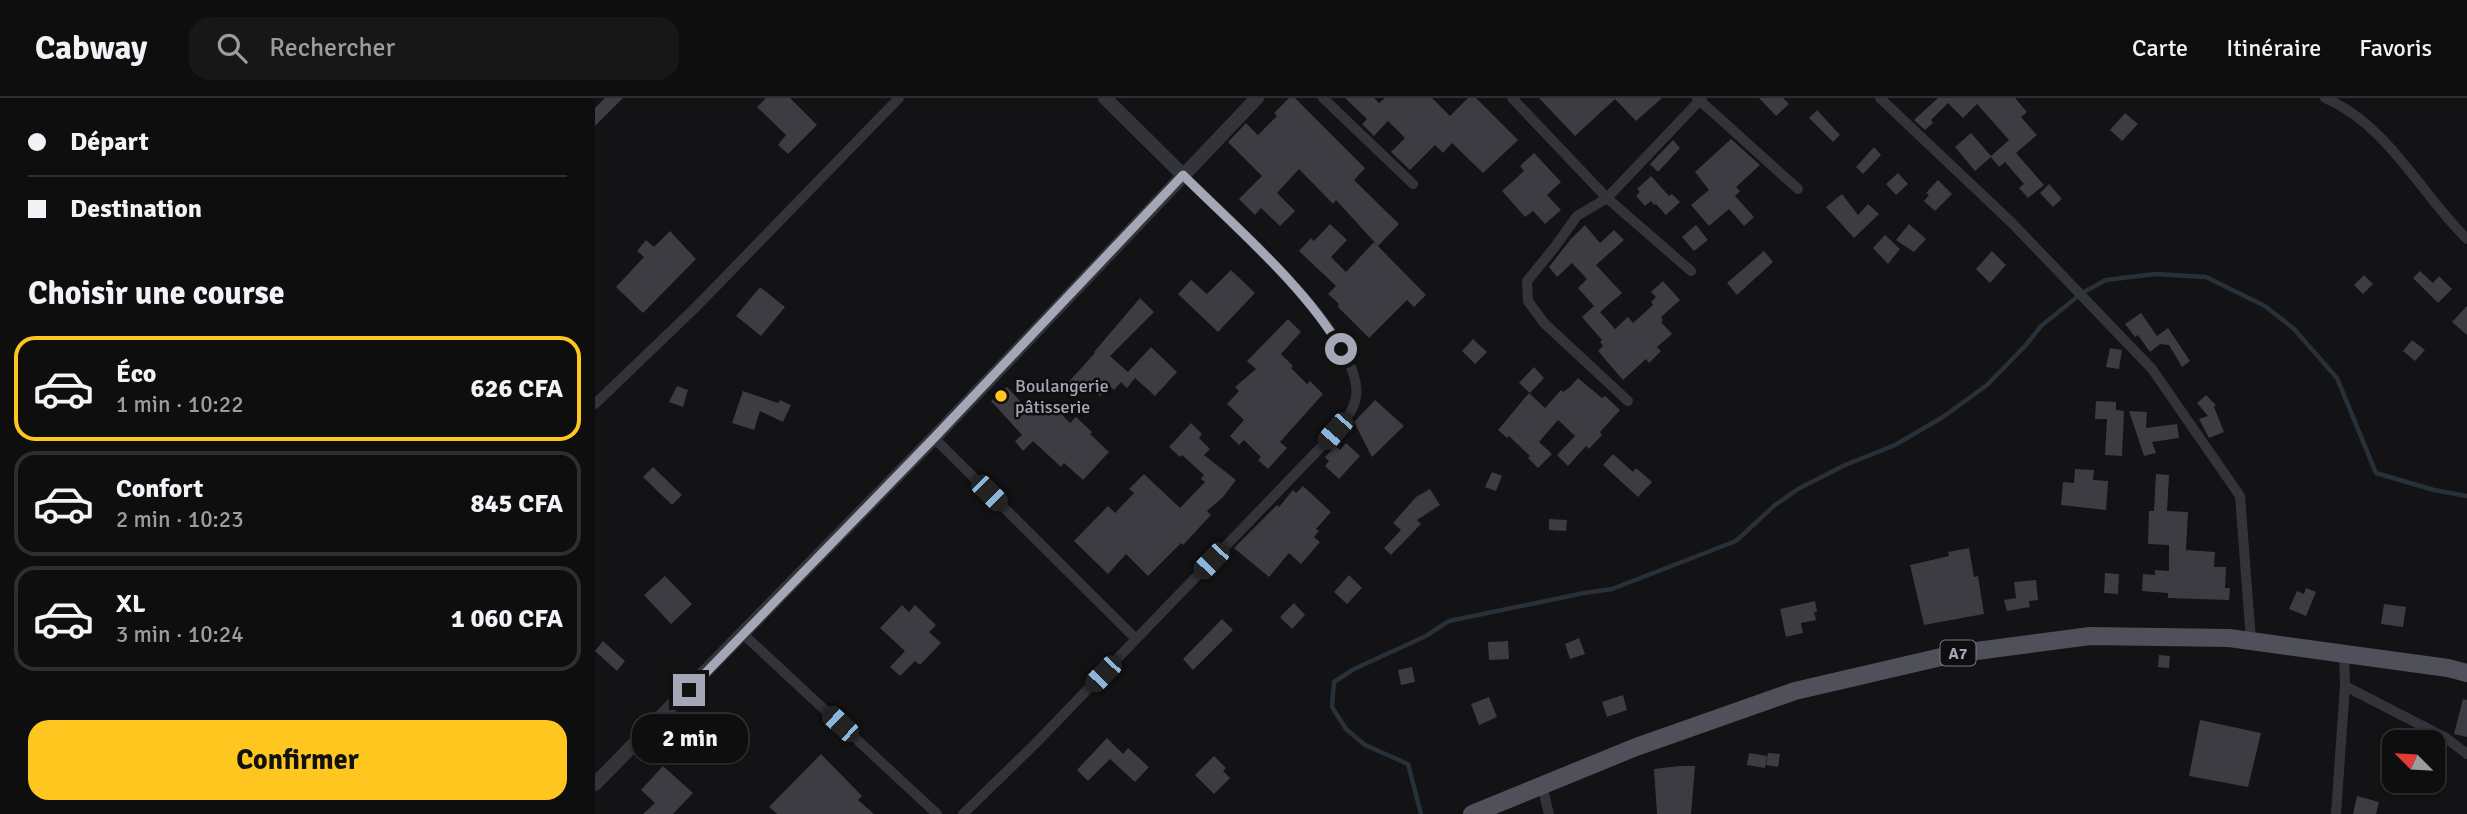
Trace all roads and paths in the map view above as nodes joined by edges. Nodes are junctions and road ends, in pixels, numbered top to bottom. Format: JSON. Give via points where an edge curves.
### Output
{"nodes":[{"id":1,"x":899,"y":98,"type":"edge"},
{"id":2,"x":1105,"y":98,"type":"edge"},
{"id":3,"x":1257,"y":98,"type":"edge"},
{"id":4,"x":1324,"y":98,"type":"edge"},
{"id":5,"x":1512,"y":98,"type":"edge"},
{"id":6,"x":1880,"y":98,"type":"edge"},
{"id":7,"x":2325,"y":98,"type":"edge"},
{"id":8,"x":1700,"y":99,"type":"edge"},
{"id":9,"x":1183,"y":175,"type":"junction"},
{"id":10,"x":1413,"y":184,"type":"dead end"},
{"id":11,"x":1798,"y":189,"type":"dead end"},
{"id":12,"x":1607,"y":198,"type":"junction"},
{"id":13,"x":2467,"y":239,"type":"edge"},
{"id":14,"x":1691,"y":271,"type":"dead end"},
{"id":15,"x":1628,"y":401,"type":"dead end"},
{"id":16,"x":595,"y":404,"type":"edge"},
{"id":17,"x":934,"y":438,"type":"junction"},
{"id":18,"x":743,"y":635,"type":"junction"},
{"id":19,"x":1136,"y":639,"type":"junction"},
{"id":20,"x":2251,"y":641,"type":"junction"},
{"id":21,"x":2344,"y":653,"type":"junction"},
{"id":22,"x":2467,"y":673,"type":"edge"},
{"id":23,"x":2345,"y":686,"type":"junction"},
{"id":24,"x":2467,"y":754,"type":"edge"},
{"id":25,"x":595,"y":785,"type":"edge"},
{"id":26,"x":1542,"y":786,"type":"junction"},
{"id":27,"x":937,"y":814,"type":"edge"},
{"id":28,"x":963,"y":814,"type":"edge"},
{"id":29,"x":1472,"y":814,"type":"edge"},
{"id":30,"x":1549,"y":814,"type":"edge"},
{"id":31,"x":2336,"y":814,"type":"edge"}],
"edges":[{"from":1,"to":16,"type":"street"},
{"from":2,"to":9,"type":"street"},
{"from":3,"to":9,"type":"street"},
{"from":4,"to":10,"type":"street"},
{"from":5,"to":12,"type":"street"},
{"from":6,"to":20,"type":"street","via":[[2012,223],[2153,369],[2240,496]]},
{"from":7,"to":13,"type":"street","via":[[2362,120],[2388,145]]},
{"from":8,"to":11,"type":"street"},
{"from":8,"to":12,"type":"street"},
{"from":9,"to":17,"type":"street"},
{"from":9,"to":19,"type":"street","via":[[1328,326],[1354,371],[1356,397],[1346,418],[1323,445]]},
{"from":12,"to":14,"type":"street"},
{"from":12,"to":15,"type":"street","via":[[1577,216],[1566,230],[1527,281],[1528,301],[1544,323]]},
{"from":17,"to":18,"type":"street"},
{"from":17,"to":19,"type":"street"},
{"from":18,"to":25,"type":"street"},
{"from":18,"to":27,"type":"street"},
{"from":19,"to":28,"type":"street"},
{"from":20,"to":21,"type":"main road","number":"A7"},
{"from":20,"to":26,"type":"main road","number":"A7","via":[[2090,636],[1954,654],[1795,691]]},
{"from":21,"to":22,"type":"main road","number":"A7"},
{"from":21,"to":23,"type":"street"},
{"from":23,"to":24,"type":"street"},
{"from":23,"to":31,"type":"street"},
{"from":26,"to":29,"type":"main road","number":"A7"},
{"from":26,"to":30,"type":"street"}]}
